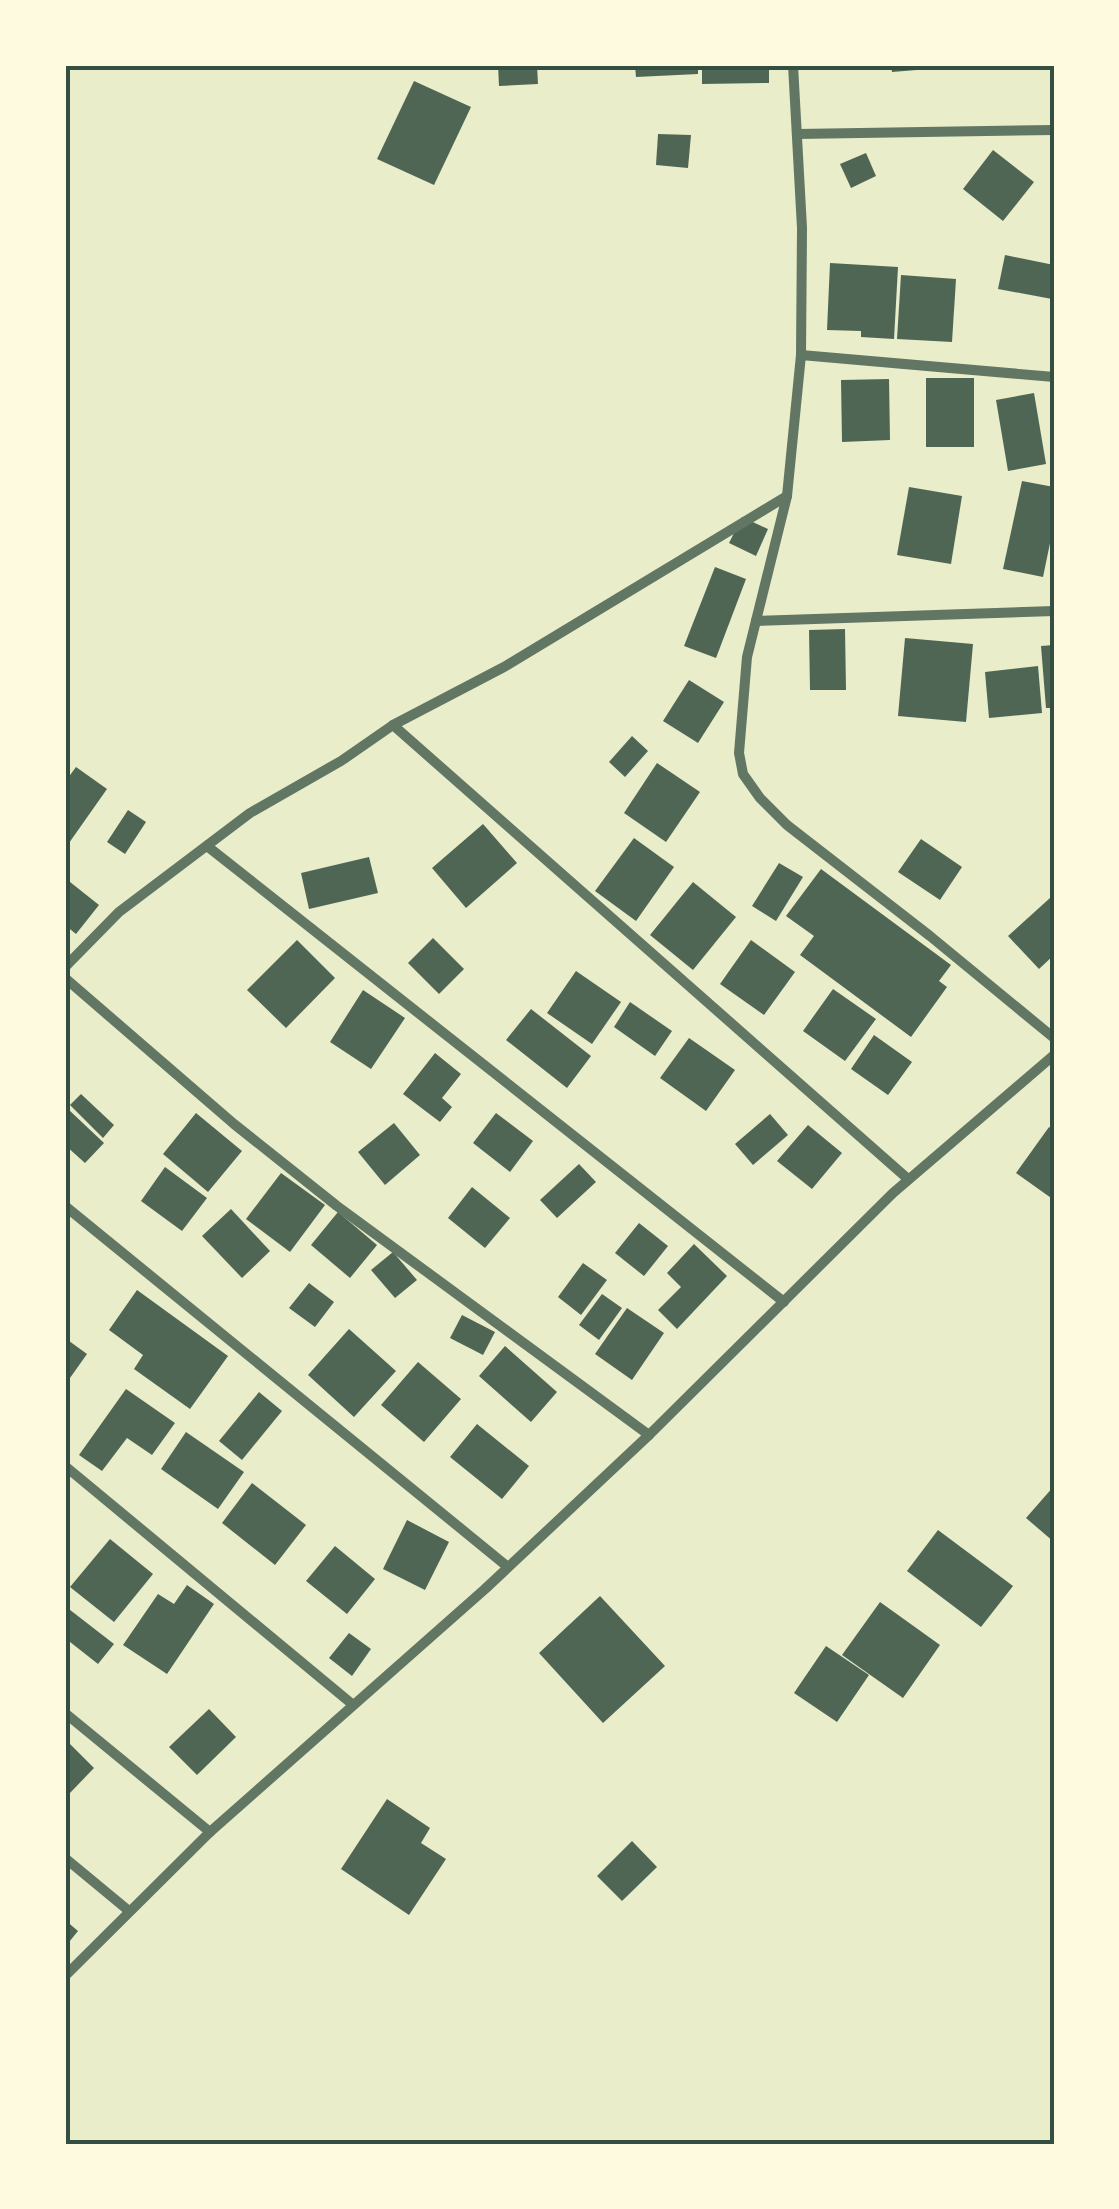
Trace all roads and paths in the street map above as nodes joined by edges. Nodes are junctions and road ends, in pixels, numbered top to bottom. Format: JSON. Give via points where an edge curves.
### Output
{"nodes":[{"id":1,"x":793,"y":65,"type":"edge"},
{"id":2,"x":1054,"y":130,"type":"edge"},
{"id":3,"x":797,"y":134,"type":"junction"},
{"id":4,"x":801,"y":356,"type":"junction"},
{"id":5,"x":1054,"y":377,"type":"edge"},
{"id":6,"x":786,"y":496,"type":"junction"},
{"id":7,"x":1054,"y":610,"type":"edge"},
{"id":8,"x":756,"y":621,"type":"junction"},
{"id":9,"x":393,"y":726,"type":"junction"},
{"id":10,"x":207,"y":846,"type":"junction"},
{"id":11,"x":65,"y":967,"type":"edge"},
{"id":12,"x":65,"y":978,"type":"edge"},
{"id":13,"x":1054,"y":1038,"type":"edge"},
{"id":14,"x":1054,"y":1055,"type":"edge"},
{"id":15,"x":908,"y":1179,"type":"junction"},
{"id":16,"x":65,"y":1206,"type":"edge"},
{"id":17,"x":784,"y":1302,"type":"junction"},
{"id":18,"x":649,"y":1435,"type":"junction"},
{"id":19,"x":65,"y":1466,"type":"edge"},
{"id":20,"x":508,"y":1567,"type":"junction"},
{"id":21,"x":352,"y":1704,"type":"junction"},
{"id":22,"x":65,"y":1714,"type":"edge"},
{"id":23,"x":210,"y":1832,"type":"junction"},
{"id":24,"x":65,"y":1858,"type":"edge"},
{"id":25,"x":130,"y":1911,"type":"junction"},
{"id":26,"x":65,"y":1976,"type":"edge"}],
"edges":[{"from":1,"to":3,"type":"street"},
{"from":2,"to":3,"type":"street"},
{"from":3,"to":4,"type":"street"},
{"from":4,"to":5,"type":"street"},
{"from":4,"to":6,"type":"street"},
{"from":6,"to":8,"type":"street"},
{"from":6,"to":9,"type":"street"},
{"from":7,"to":8,"type":"street"},
{"from":8,"to":13,"type":"street","via":[[746,657],[740,753],[760,798]]},
{"from":9,"to":10,"type":"street"},
{"from":9,"to":15,"type":"street"},
{"from":10,"to":11,"type":"street","via":[[119,912]]},
{"from":10,"to":17,"type":"street"},
{"from":12,"to":18,"type":"street","via":[[322,1194]]},
{"from":14,"to":15,"type":"street"},
{"from":15,"to":17,"type":"street"},
{"from":16,"to":20,"type":"street"},
{"from":17,"to":18,"type":"street"},
{"from":18,"to":20,"type":"street"},
{"from":19,"to":21,"type":"street"},
{"from":20,"to":21,"type":"street"},
{"from":21,"to":23,"type":"street"},
{"from":22,"to":23,"type":"street"},
{"from":23,"to":25,"type":"street"},
{"from":24,"to":25,"type":"street"},
{"from":25,"to":26,"type":"street"}]}
